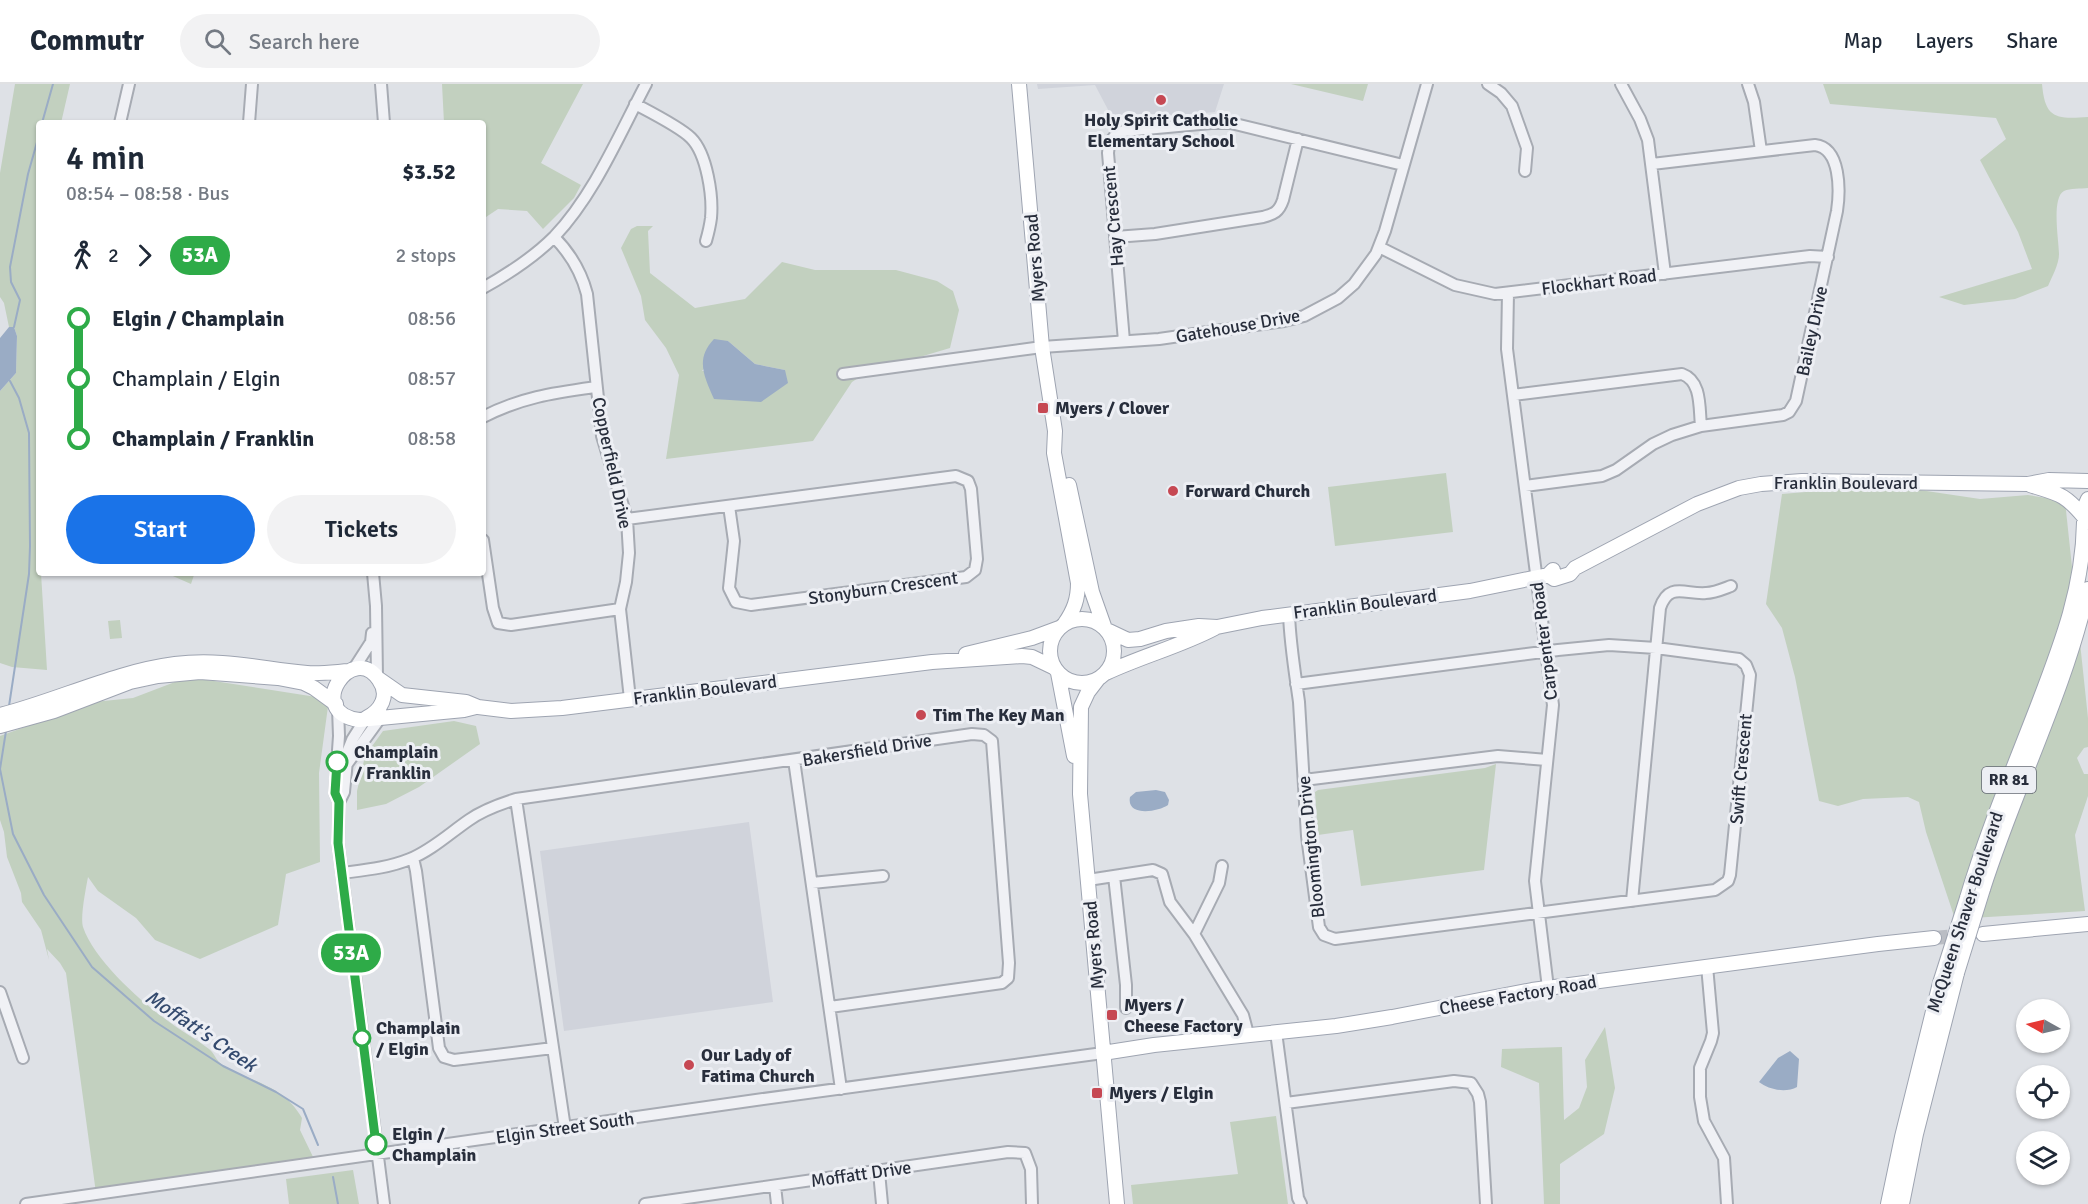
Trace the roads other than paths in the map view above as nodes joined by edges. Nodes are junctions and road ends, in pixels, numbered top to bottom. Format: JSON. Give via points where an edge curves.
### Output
{"nodes":[{"id":1,"x":129,"y":84,"type":"edge"},
{"id":2,"x":252,"y":84,"type":"edge"},
{"id":3,"x":381,"y":84,"type":"edge"},
{"id":4,"x":646,"y":84,"type":"edge"},
{"id":5,"x":1019,"y":84,"type":"edge"},
{"id":6,"x":1426,"y":84,"type":"edge"},
{"id":7,"x":1488,"y":84,"type":"edge"},
{"id":8,"x":1621,"y":84,"type":"edge"},
{"id":9,"x":1748,"y":84,"type":"edge"},
{"id":10,"x":635,"y":104,"type":"junction"},
{"id":11,"x":121,"y":120,"type":"edge"},
{"id":12,"x":249,"y":120,"type":"edge"},
{"id":13,"x":384,"y":120,"type":"edge"},
{"id":14,"x":1298,"y":139,"type":"junction"},
{"id":15,"x":1761,"y":151,"type":"junction"},
{"id":16,"x":1652,"y":164,"type":"junction"},
{"id":17,"x":1403,"y":165,"type":"junction"},
{"id":18,"x":1525,"y":171,"type":"dead end"},
{"id":19,"x":554,"y":237,"type":"junction"},
{"id":20,"x":1115,"y":237,"type":"junction"},
{"id":21,"x":706,"y":241,"type":"dead end"},
{"id":22,"x":1379,"y":247,"type":"junction"},
{"id":23,"x":1828,"y":257,"type":"junction"},
{"id":24,"x":1665,"y":274,"type":"junction"},
{"id":25,"x":486,"y":286,"type":"edge"},
{"id":26,"x":1508,"y":294,"type":"junction"},
{"id":27,"x":1124,"y":342,"type":"junction"},
{"id":28,"x":1042,"y":347,"type":"junction"},
{"id":29,"x":843,"y":374,"type":"dead end"},
{"id":30,"x":596,"y":387,"type":"junction"},
{"id":31,"x":1513,"y":395,"type":"junction"},
{"id":32,"x":486,"y":416,"type":"edge"},
{"id":33,"x":1701,"y":426,"type":"junction"},
{"id":34,"x":1055,"y":431,"type":"junction"},
{"id":35,"x":2088,"y":481,"type":"edge"},
{"id":36,"x":2028,"y":484,"type":"junction"},
{"id":37,"x":1525,"y":486,"type":"junction"},
{"id":38,"x":2088,"y":499,"type":"edge"},
{"id":39,"x":729,"y":506,"type":"junction"},
{"id":40,"x":627,"y":519,"type":"junction"},
{"id":41,"x":2085,"y":523,"type":"edge"},
{"id":42,"x":486,"y":560,"type":"edge"},
{"id":43,"x":373,"y":576,"type":"edge"},
{"id":44,"x":1543,"y":576,"type":"junction"},
{"id":45,"x":1731,"y":586,"type":"dead end"},
{"id":46,"x":2088,"y":589,"type":"edge"},
{"id":47,"x":376,"y":606,"type":"junction"},
{"id":48,"x":620,"y":609,"type":"junction"},
{"id":49,"x":1289,"y":614,"type":"junction"},
{"id":50,"x":1062,"y":626,"type":"junction"},
{"id":51,"x":1217,"y":627,"type":"junction"},
{"id":52,"x":1106,"y":629,"type":"junction"},
{"id":53,"x":1656,"y":648,"type":"junction"},
{"id":54,"x":1547,"y":651,"type":"junction"},
{"id":55,"x":932,"y":662,"type":"junction"},
{"id":56,"x":351,"y":670,"type":"junction"},
{"id":57,"x":1057,"y":670,"type":"junction"},
{"id":58,"x":1102,"y":676,"type":"junction"},
{"id":59,"x":378,"y":678,"type":"junction"},
{"id":60,"x":1296,"y":684,"type":"junction"},
{"id":61,"x":630,"y":699,"type":"junction"},
{"id":62,"x":337,"y":706,"type":"junction"},
{"id":63,"x":478,"y":707,"type":"junction"},
{"id":64,"x":0,"y":715,"type":"edge"},
{"id":65,"x":19,"y":716,"type":"junction"},
{"id":66,"x":381,"y":717,"type":"junction"},
{"id":67,"x":366,"y":718,"type":"junction"},
{"id":68,"x":0,"y":726,"type":"edge"},
{"id":69,"x":794,"y":760,"type":"junction"},
{"id":70,"x":1547,"y":760,"type":"junction"},
{"id":71,"x":346,"y":764,"type":"junction"},
{"id":72,"x":1304,"y":780,"type":"junction"},
{"id":73,"x":1080,"y":794,"type":"junction"},
{"id":74,"x":516,"y":799,"type":"junction"},
{"id":75,"x":339,"y":802,"type":"junction"},
{"id":76,"x":413,"y":858,"type":"junction"},
{"id":77,"x":1222,"y":867,"type":"dead end"},
{"id":78,"x":342,"y":873,"type":"junction"},
{"id":79,"x":883,"y":876,"type":"dead end"},
{"id":80,"x":1114,"y":876,"type":"junction"},
{"id":81,"x":1088,"y":880,"type":"junction"},
{"id":82,"x":812,"y":883,"type":"junction"},
{"id":83,"x":1632,"y":901,"type":"junction"},
{"id":84,"x":1538,"y":913,"type":"junction"},
{"id":85,"x":2088,"y":924,"type":"edge"},
{"id":86,"x":1194,"y":934,"type":"junction"},
{"id":87,"x":1983,"y":934,"type":"tunnel mouth"},
{"id":88,"x":1934,"y":938,"type":"tunnel mouth"},
{"id":89,"x":1707,"y":966,"type":"junction"},
{"id":90,"x":1548,"y":988,"type":"junction"},
{"id":91,"x":0,"y":992,"type":"edge"},
{"id":92,"x":830,"y":1007,"type":"junction"},
{"id":93,"x":1126,"y":1008,"type":"dead end"},
{"id":94,"x":1276,"y":1032,"type":"junction"},
{"id":95,"x":1248,"y":1034,"type":"junction"},
{"id":96,"x":553,"y":1048,"type":"junction"},
{"id":97,"x":1103,"y":1053,"type":"junction"},
{"id":98,"x":23,"y":1058,"type":"dead end"},
{"id":99,"x":842,"y":1089,"type":"junction"},
{"id":100,"x":1286,"y":1103,"type":"junction"},
{"id":101,"x":565,"y":1128,"type":"junction"},
{"id":102,"x":378,"y":1154,"type":"junction"},
{"id":103,"x":879,"y":1172,"type":"junction"},
{"id":104,"x":775,"y":1186,"type":"junction"},
{"id":105,"x":26,"y":1204,"type":"edge"},
{"id":106,"x":384,"y":1204,"type":"edge"},
{"id":107,"x":645,"y":1204,"type":"edge"},
{"id":108,"x":777,"y":1204,"type":"edge"},
{"id":109,"x":882,"y":1204,"type":"edge"},
{"id":110,"x":1032,"y":1204,"type":"edge"},
{"id":111,"x":1117,"y":1204,"type":"edge"},
{"id":112,"x":1301,"y":1204,"type":"edge"},
{"id":113,"x":1486,"y":1204,"type":"edge"},
{"id":114,"x":1727,"y":1204,"type":"edge"},
{"id":115,"x":1888,"y":1204,"type":"edge"},
{"id":116,"x":1902,"y":1204,"type":"edge"}],
"edges":[{"from":1,"to":11,"type":"street"},
{"from":2,"to":12,"type":"street"},
{"from":3,"to":13,"type":"street"},
{"from":4,"to":10,"type":"street"},
{"from":5,"to":28,"type":"main road","name":"Myers Road"},
{"from":6,"to":17,"type":"street","name":"Gatehouse Drive"},
{"from":7,"to":18,"type":"street","via":[[1512,106],[1527,148]]},
{"from":8,"to":16,"type":"street","via":[[1644,129]]},
{"from":9,"to":15,"type":"street"},
{"from":10,"to":19,"type":"street","via":[[585,196]]},
{"from":10,"to":21,"type":"street","via":[[690,136],[698,146],[708,172],[711,217]]},
{"from":14,"to":17,"type":"street","name":"Hay Crescent"},
{"from":14,"to":20,"type":"street","via":[[1283,201],[1275,214]]},
{"from":14,"to":20,"type":"street","name":"Hay Crescent","via":[[1224,123],[1118,133],[1110,142],[1108,153]]},
{"from":15,"to":16,"type":"street","name":"Bailey Drive"},
{"from":15,"to":23,"type":"street","name":"Bailey Drive","via":[[1815,145],[1826,148],[1834,158],[1839,198]]},
{"from":16,"to":24,"type":"street"},
{"from":17,"to":22,"type":"street","name":"Gatehouse Drive"},
{"from":19,"to":25,"type":"street","via":[[532,257]]},
{"from":19,"to":30,"type":"street","name":"Copperfield Drive","via":[[574,259],[582,276]]},
{"from":20,"to":27,"type":"street","name":"Hay Crescent"},
{"from":22,"to":26,"type":"street","name":"Flockhart Road","via":[[1455,285],[1483,293]]},
{"from":22,"to":27,"type":"street","name":"Gatehouse Drive","via":[[1354,284],[1338,298],[1304,316]]},
{"from":23,"to":24,"type":"street","name":"Flockhart Road"},
{"from":23,"to":33,"type":"street","name":"Bailey Drive","via":[[1793,408],[1783,415]]},
{"from":24,"to":26,"type":"street","name":"Flockhart Road"},
{"from":26,"to":31,"type":"street","name":"Carpenter Road","via":[[1507,349]]},
{"from":27,"to":28,"type":"street","name":"Gatehouse Drive"},
{"from":28,"to":29,"type":"street","name":"Gatehouse Drive"},
{"from":28,"to":34,"type":"main road","name":"Myers Road"},
{"from":30,"to":32,"type":"street","via":[[530,397]]},
{"from":30,"to":40,"type":"street","name":"Copperfield Drive","via":[[602,436]]},
{"from":31,"to":33,"type":"street","via":[[1682,374],[1696,385]]},
{"from":31,"to":37,"type":"street","name":"Carpenter Road"},
{"from":33,"to":37,"type":"street","name":"Bailey Drive","via":[[1653,444],[1602,476]]},
{"from":34,"to":50,"type":"main road","name":"Myers Road","via":[[1054,453],[1078,583],[1077,600]]},
{"from":34,"to":52,"type":"main road","name":"Myers Road","via":[[1092,592]]},
{"from":35,"to":36,"type":"main road","name":"Franklin Boulevard"},
{"from":36,"to":41,"type":"main road","name":"Franklin Boulevard","via":[[2062,495],[2072,502]]},
{"from":36,"to":44,"type":"main road","name":"Franklin Boulevard","via":[[1802,481],[1739,488],[1697,504],[1575,568],[1567,566]]},
{"from":37,"to":44,"type":"street","name":"Carpenter Road"},
{"from":38,"to":41,"type":"main road","name":"McQueen Shaver Boulevard"},
{"from":39,"to":39,"type":"street","name":"Stonyburn Crescent","via":[[734,541],[729,588],[736,602],[751,605],[966,577],[975,570],[971,489],[968,481],[956,476]]},
{"from":39,"to":40,"type":"street","name":"Stonyburn Crescent"},
{"from":40,"to":48,"type":"street","name":"Copperfield Drive","via":[[629,553]]},
{"from":41,"to":115,"type":"main road","name":"McQueen Shaver Boulevard","number":"RR 81","bridge":true,"via":[[2070,620],[1966,898],[1909,1104]]},
{"from":42,"to":48,"type":"street","via":[[498,623],[511,625]]},
{"from":43,"to":47,"type":"street"},
{"from":44,"to":49,"type":"main road","name":"Franklin Boulevard","via":[[1470,591]]},
{"from":44,"to":54,"type":"street","name":"Carpenter Road"},
{"from":45,"to":53,"type":"street","via":[[1707,594],[1680,591],[1667,596],[1660,608]]},
{"from":46,"to":116,"type":"main road","name":"McQueen Shaver Boulevard","number":"RR 81","bridge":true,"via":[[2081,622],[1994,856],[1957,973]]},
{"from":47,"to":56,"type":"street","via":[[371,642]]},
{"from":47,"to":59,"type":"street"},
{"from":48,"to":61,"type":"street","name":"Copperfield Drive"},
{"from":49,"to":51,"type":"main road","name":"Franklin Boulevard"},
{"from":49,"to":60,"type":"street","name":"Bloomington Drive"},
{"from":50,"to":52,"type":"main road","via":[[1085,618]]},
{"from":50,"to":55,"type":"main road","name":"Franklin Boulevard","via":[[1032,638]]},
{"from":50,"to":57,"type":"main road","via":[[1050,647]]},
{"from":51,"to":52,"type":"main road","name":"Franklin Boulevard","via":[[1199,626],[1128,640]]},
{"from":51,"to":58,"type":"main road","name":"Franklin Boulevard"},
{"from":52,"to":58,"type":"main road","via":[[1114,641],[1115,653]]},
{"from":53,"to":54,"type":"street","name":"Swift Crescent","via":[[1609,645]]},
{"from":53,"to":83,"type":"street"},
{"from":53,"to":83,"type":"street","name":"Swift Crescent","via":[[1739,659],[1750,675],[1728,881],[1715,890]]},
{"from":54,"to":60,"type":"street","name":"Swift Crescent"},
{"from":54,"to":70,"type":"street","name":"Carpenter Road","via":[[1553,705]]},
{"from":55,"to":57,"type":"main road","name":"Franklin Boulevard","via":[[1022,656]]},
{"from":55,"to":61,"type":"main road","name":"Franklin Boulevard"},
{"from":56,"to":59,"type":"main road","via":[[366,670]]},
{"from":56,"to":62,"type":"main road","via":[[337,681]]},
{"from":56,"to":65,"type":"main road","via":[[309,673],[236,662],[177,663],[116,676]]},
{"from":57,"to":58,"type":"main road","via":[[1073,682],[1090,683]]},
{"from":57,"to":73,"type":"main road","name":"Myers Road"},
{"from":58,"to":73,"type":"main road","name":"Myers Road","via":[[1088,692],[1082,707]]},
{"from":59,"to":63,"type":"main road","name":"Franklin Boulevard","via":[[402,695],[466,702]]},
{"from":59,"to":67,"type":"main road","via":[[383,702]]},
{"from":60,"to":72,"type":"street","name":"Bloomington Drive"},
{"from":61,"to":63,"type":"main road","name":"Franklin Boulevard","via":[[541,710]]},
{"from":62,"to":65,"type":"main road","via":[[304,684],[200,672],[130,682],[54,711]]},
{"from":62,"to":67,"type":"main road","via":[[345,716]]},
{"from":62,"to":75,"type":"street","via":[[335,793]]},
{"from":63,"to":66,"type":"main road","name":"Franklin Boulevard"},
{"from":64,"to":65,"type":"main road"},
{"from":65,"to":68,"type":"main road"},
{"from":66,"to":67,"type":"main road","name":"Franklin Boulevard"},
{"from":66,"to":71,"type":"street"},
{"from":67,"to":71,"type":"street","via":[[352,740]]},
{"from":69,"to":74,"type":"street","name":"Bakersfield Drive"},
{"from":69,"to":82,"type":"street"},
{"from":69,"to":92,"type":"street","name":"Bakersfield Drive","via":[[972,734],[991,739],[1008,978],[1002,983]]},
{"from":70,"to":72,"type":"street","via":[[1498,756]]},
{"from":70,"to":84,"type":"street","name":"Carpenter Road","via":[[1535,881]]},
{"from":71,"to":75,"type":"street","via":[[344,792]]},
{"from":72,"to":84,"type":"street","name":"Bloomington Drive","via":[[1307,836],[1319,927],[1324,935],[1335,939]]},
{"from":73,"to":81,"type":"main road","name":"Myers Road"},
{"from":74,"to":76,"type":"street","name":"Bakersfield Drive","via":[[471,818]]},
{"from":74,"to":96,"type":"street"},
{"from":75,"to":78,"type":"street"},
{"from":76,"to":78,"type":"street","name":"Bakersfield Drive"},
{"from":76,"to":96,"type":"street","via":[[439,1048],[444,1057],[454,1060]]},
{"from":77,"to":86,"type":"street","via":[[1219,882]]},
{"from":78,"to":102,"type":"street"},
{"from":79,"to":82,"type":"street"},
{"from":80,"to":81,"type":"street"},
{"from":80,"to":86,"type":"street","via":[[1153,870],[1162,874],[1170,902]]},
{"from":80,"to":93,"type":"street"},
{"from":81,"to":97,"type":"main road","name":"Myers Road"},
{"from":82,"to":92,"type":"street"},
{"from":83,"to":84,"type":"street","name":"Swift Crescent"},
{"from":84,"to":90,"type":"street","name":"Carpenter Road"},
{"from":85,"to":87,"type":"main road"},
{"from":86,"to":95,"type":"street","via":[[1243,1015]]},
{"from":88,"to":89,"type":"main road","name":"Cheese Factory Road"},
{"from":89,"to":90,"type":"main road","name":"Cheese Factory Road"},
{"from":89,"to":114,"type":"street","via":[[1713,1033],[1700,1068],[1700,1097],[1704,1121],[1724,1158]]},
{"from":90,"to":94,"type":"main road","name":"Cheese Factory Road","via":[[1360,1023]]},
{"from":91,"to":98,"type":"street"},
{"from":92,"to":99,"type":"street"},
{"from":94,"to":95,"type":"main road","name":"Cheese Factory Road"},
{"from":94,"to":100,"type":"street"},
{"from":95,"to":97,"type":"main road","name":"Cheese Factory Road"},
{"from":96,"to":101,"type":"street"},
{"from":97,"to":99,"type":"street","name":"Elgin Street South"},
{"from":97,"to":111,"type":"main road","name":"Myers Road"},
{"from":99,"to":101,"type":"street","name":"Elgin Street South"},
{"from":100,"to":112,"type":"street"},
{"from":100,"to":113,"type":"street","via":[[1454,1081],[1471,1083],[1480,1102]]},
{"from":101,"to":102,"type":"street","name":"Elgin Street South"},
{"from":102,"to":105,"type":"street","name":"Elgin Street South"},
{"from":102,"to":106,"type":"street"},
{"from":103,"to":104,"type":"street","name":"Moffatt Drive"},
{"from":103,"to":109,"type":"street"},
{"from":103,"to":110,"type":"street","name":"Moffatt Drive","via":[[1008,1152],[1025,1153]]},
{"from":104,"to":107,"type":"street","name":"Moffatt Drive"},
{"from":104,"to":108,"type":"street"}]}
